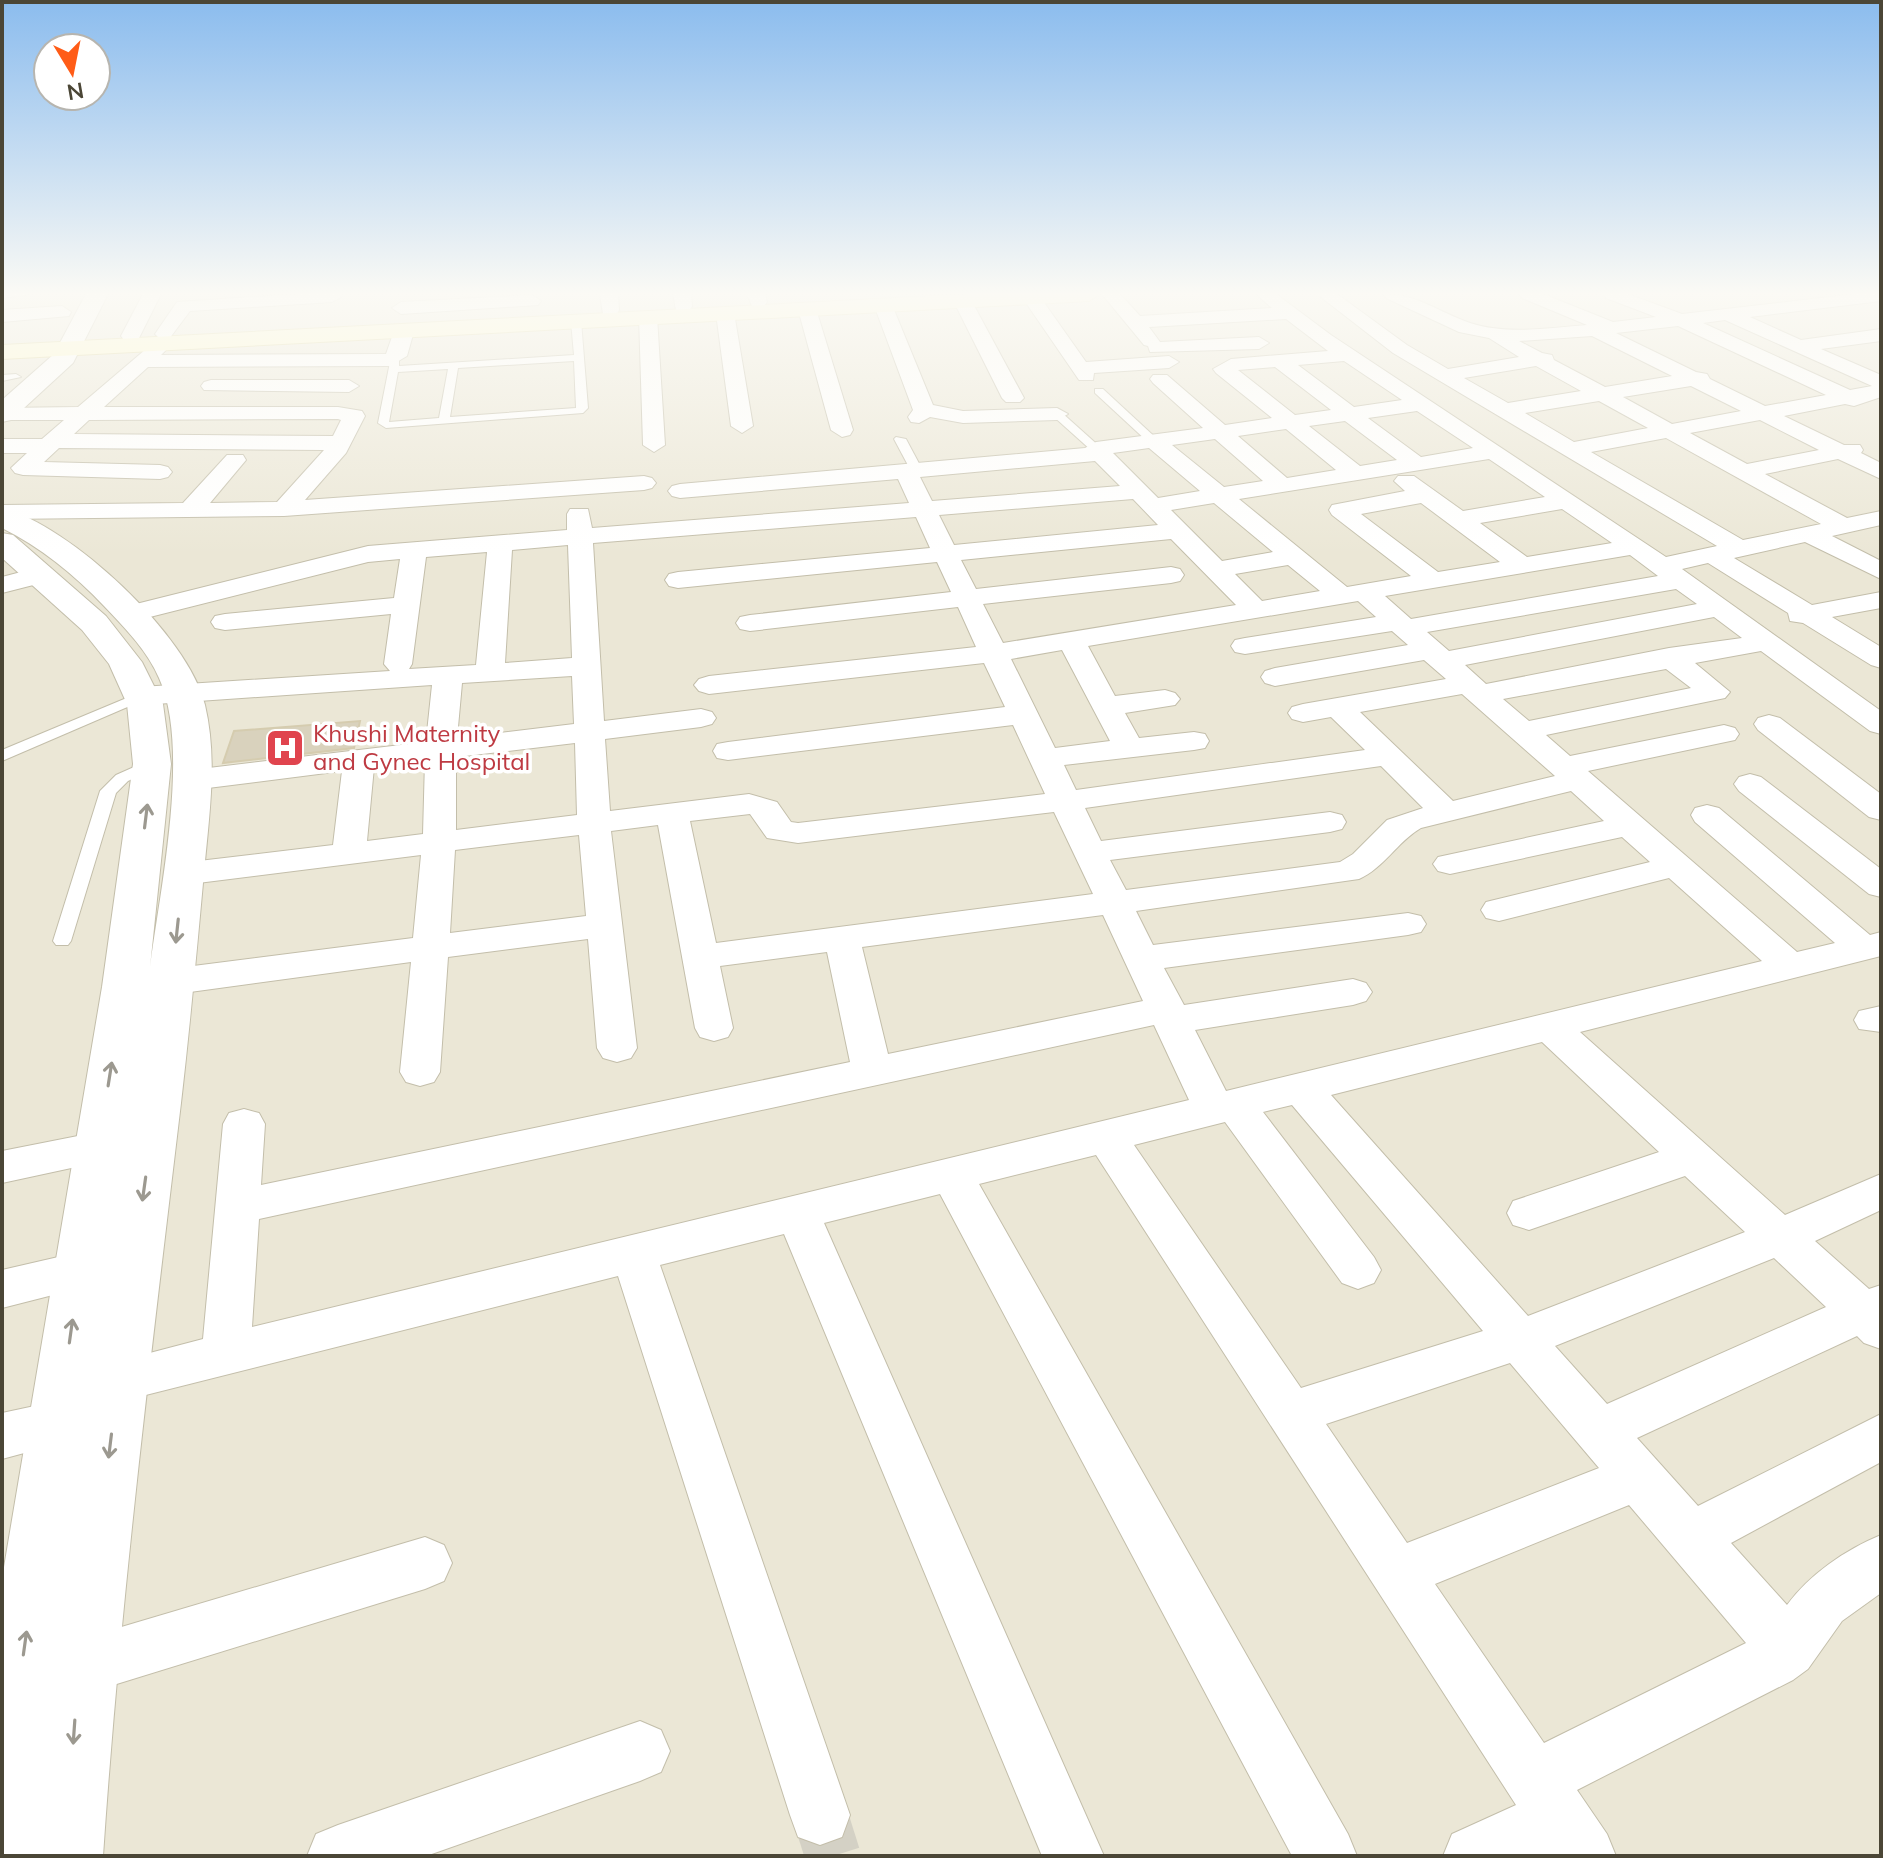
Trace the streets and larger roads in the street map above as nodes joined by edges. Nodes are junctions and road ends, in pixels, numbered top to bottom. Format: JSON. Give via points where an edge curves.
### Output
{"nodes":[{"id":1,"x":25,"y":381,"type":"edge"},
{"id":2,"x":121,"y":381,"type":"edge"},
{"id":3,"x":651,"y":381,"type":"edge"},
{"id":4,"x":735,"y":381,"type":"edge"},
{"id":5,"x":828,"y":381,"type":"edge"},
{"id":6,"x":913,"y":381,"type":"edge"},
{"id":7,"x":1004,"y":381,"type":"edge"},
{"id":8,"x":1178,"y":381,"type":"edge"},
{"id":9,"x":1238,"y":381,"type":"edge"},
{"id":10,"x":1305,"y":381,"type":"edge"},
{"id":11,"x":1386,"y":381,"type":"edge"},
{"id":12,"x":1456,"y":381,"type":"edge"},
{"id":13,"x":1578,"y":381,"type":"edge"},
{"id":14,"x":1685,"y":381,"type":"edge"},
{"id":15,"x":1699,"y":381,"type":"edge"},
{"id":16,"x":1813,"y":381,"type":"edge"},
{"id":17,"x":1855,"y":381,"type":"edge"},
{"id":18,"x":147,"y":385,"type":"dead end"},
{"id":19,"x":194,"y":386,"type":"dead end"},
{"id":20,"x":349,"y":386,"type":"dead end"},
{"id":21,"x":111,"y":390,"type":"junction"},
{"id":22,"x":1603,"y":394,"type":"junction"},
{"id":23,"x":1879,"y":395,"type":"edge"},
{"id":24,"x":1848,"y":397,"type":"junction"},
{"id":25,"x":1013,"y":398,"type":"dead end"},
{"id":26,"x":7,"y":399,"type":"edge"},
{"id":27,"x":1422,"y":404,"type":"junction"},
{"id":28,"x":1506,"y":410,"type":"junction"},
{"id":29,"x":1766,"y":413,"type":"junction"},
{"id":30,"x":83,"y":414,"type":"junction"},
{"id":31,"x":1057,"y":414,"type":"road end"},
{"id":32,"x":1350,"y":414,"type":"junction"},
{"id":33,"x":1290,"y":422,"type":"junction"},
{"id":34,"x":742,"y":426,"type":"dead end"},
{"id":35,"x":1793,"y":426,"type":"junction"},
{"id":36,"x":842,"y":430,"type":"dead end"},
{"id":37,"x":1670,"y":431,"type":"junction"},
{"id":38,"x":1219,"y":432,"type":"junction"},
{"id":39,"x":1152,"y":440,"type":"junction"},
{"id":40,"x":341,"y":443,"type":"junction"},
{"id":41,"x":50,"y":444,"type":"junction"},
{"id":42,"x":654,"y":445,"type":"dead end"},
{"id":43,"x":1881,"y":445,"type":"edge"},
{"id":44,"x":2,"y":446,"type":"edge"},
{"id":45,"x":1572,"y":449,"type":"junction"},
{"id":46,"x":1097,"y":451,"type":"junction"},
{"id":47,"x":1493,"y":452,"type":"junction"},
{"id":48,"x":1843,"y":452,"type":"junction"},
{"id":49,"x":907,"y":459,"type":"junction"},
{"id":50,"x":235,"y":460,"type":"dead end"},
{"id":51,"x":1416,"y":464,"type":"junction"},
{"id":52,"x":1388,"y":469,"type":"junction"},
{"id":53,"x":1744,"y":471,"type":"junction"},
{"id":54,"x":160,"y":472,"type":"dead end"},
{"id":55,"x":1881,"y":472,"type":"edge"},
{"id":56,"x":1356,"y":474,"type":"junction"},
{"id":57,"x":644,"y":483,"type":"dead end"},
{"id":58,"x":1281,"y":485,"type":"junction"},
{"id":59,"x":576,"y":488,"type":"junction"},
{"id":60,"x":680,"y":491,"type":"dead end"},
{"id":61,"x":1221,"y":494,"type":"junction"},
{"id":62,"x":1425,"y":495,"type":"junction"},
{"id":63,"x":1145,"y":499,"type":"junction"},
{"id":64,"x":1566,"y":501,"type":"junction"},
{"id":65,"x":378,"y":503,"type":"junction"},
{"id":66,"x":284,"y":509,"type":"junction"},
{"id":67,"x":926,"y":510,"type":"junction"},
{"id":68,"x":189,"y":511,"type":"junction"},
{"id":69,"x":1881,"y":518,"type":"edge"},
{"id":70,"x":1460,"y":519,"type":"junction"},
{"id":71,"x":1850,"y":524,"type":"junction"},
{"id":72,"x":1177,"y":531,"type":"junction"},
{"id":73,"x":1809,"y":534,"type":"junction"},
{"id":74,"x":1881,"y":535,"type":"edge"},
{"id":75,"x":582,"y":538,"type":"junction"},
{"id":76,"x":500,"y":544,"type":"junction"},
{"id":77,"x":1635,"y":547,"type":"junction"},
{"id":78,"x":9,"y":548,"type":"edge"},
{"id":79,"x":1740,"y":549,"type":"junction"},
{"id":80,"x":414,"y":550,"type":"junction"},
{"id":81,"x":947,"y":552,"type":"junction"},
{"id":82,"x":368,"y":554,"type":"junction"},
{"id":83,"x":1712,"y":555,"type":"junction"},
{"id":84,"x":1294,"y":556,"type":"junction"},
{"id":85,"x":1523,"y":566,"type":"junction"},
{"id":86,"x":1216,"y":570,"type":"junction"},
{"id":87,"x":1881,"y":571,"type":"edge"},
{"id":88,"x":1670,"y":573,"type":"junction"},
{"id":89,"x":1171,"y":575,"type":"dead end"},
{"id":90,"x":678,"y":580,"type":"dead end"},
{"id":91,"x":1433,"y":581,"type":"junction"},
{"id":92,"x":1353,"y":594,"type":"junction"},
{"id":93,"x":968,"y":597,"type":"junction"},
{"id":94,"x":1881,"y":600,"type":"edge"},
{"id":95,"x":406,"y":605,"type":"junction"},
{"id":96,"x":1719,"y":608,"type":"junction"},
{"id":97,"x":1256,"y":610,"type":"junction"},
{"id":98,"x":1810,"y":613,"type":"junction"},
{"id":99,"x":130,"y":614,"type":"junction"},
{"id":100,"x":225,"y":622,"type":"dead end"},
{"id":101,"x":750,"y":623,"type":"dead end"},
{"id":102,"x":1401,"y":625,"type":"junction"},
{"id":103,"x":1754,"y":634,"type":"junction"},
{"id":104,"x":1071,"y":640,"type":"junction"},
{"id":105,"x":1245,"y":646,"type":"dead end"},
{"id":106,"x":995,"y":653,"type":"junction"},
{"id":107,"x":1436,"y":656,"type":"junction"},
{"id":108,"x":1669,"y":657,"type":"junction"},
{"id":109,"x":1881,"y":660,"type":"edge"},
{"id":110,"x":398,"y":664,"type":"dead end"},
{"id":111,"x":587,"y":666,"type":"junction"},
{"id":112,"x":490,"y":673,"type":"junction"},
{"id":113,"x":448,"y":675,"type":"junction"},
{"id":114,"x":1812,"y":675,"type":"junction"},
{"id":115,"x":1275,"y":677,"type":"dead end"},
{"id":116,"x":709,"y":685,"type":"dead end"},
{"id":117,"x":1474,"y":689,"type":"junction"},
{"id":118,"x":162,"y":694,"type":"junction"},
{"id":119,"x":1165,"y":699,"type":"dead end"},
{"id":120,"x":1105,"y":706,"type":"junction"},
{"id":121,"x":1338,"y":707,"type":"junction"},
{"id":122,"x":1303,"y":713,"type":"dead end"},
{"id":123,"x":1025,"y":714,"type":"junction"},
{"id":124,"x":701,"y":718,"type":"dead end"},
{"id":125,"x":1879,"y":722,"type":"edge"},
{"id":126,"x":1769,"y":724,"type":"dead end"},
{"id":127,"x":1523,"y":731,"type":"junction"},
{"id":128,"x":590,"y":732,"type":"junction"},
{"id":129,"x":1724,"y":734,"type":"dead end"},
{"id":130,"x":1194,"y":741,"type":"dead end"},
{"id":131,"x":1129,"y":749,"type":"junction"},
{"id":132,"x":441,"y":750,"type":"junction"},
{"id":133,"x":728,"y":751,"type":"dead end"},
{"id":134,"x":1388,"y":756,"type":"junction"},
{"id":135,"x":1046,"y":758,"type":"junction"},
{"id":136,"x":359,"y":760,"type":"junction"},
{"id":137,"x":172,"y":772,"type":"junction"},
{"id":138,"x":1570,"y":773,"type":"junction"},
{"id":139,"x":1750,"y":784,"type":"dead end"},
{"id":140,"x":1066,"y":801,"type":"junction"},
{"id":141,"x":1881,"y":810,"type":"edge"},
{"id":142,"x":1445,"y":811,"type":"junction"},
{"id":143,"x":672,"y":814,"type":"junction"},
{"id":144,"x":1707,"y":815,"type":"dead end"},
{"id":145,"x":1330,"y":822,"type":"dead end"},
{"id":146,"x":594,"y":823,"type":"junction"},
{"id":147,"x":1630,"y":825,"type":"junction"},
{"id":148,"x":439,"y":843,"type":"junction"},
{"id":149,"x":1091,"y":852,"type":"junction"},
{"id":150,"x":349,"y":853,"type":"junction"},
{"id":151,"x":1450,"y":864,"type":"dead end"},
{"id":152,"x":1676,"y":866,"type":"junction"},
{"id":153,"x":182,"y":874,"type":"junction"},
{"id":154,"x":1881,"y":886,"type":"edge"},
{"id":155,"x":1116,"y":904,"type":"junction"},
{"id":156,"x":1499,"y":910,"type":"dead end"},
{"id":157,"x":1408,"y":924,"type":"dead end"},
{"id":158,"x":605,"y":925,"type":"junction"},
{"id":159,"x":842,"y":939,"type":"junction"},
{"id":160,"x":1872,"y":946,"type":"edge"},
{"id":161,"x":430,"y":948,"type":"junction"},
{"id":162,"x":701,"y":957,"type":"junction"},
{"id":163,"x":1142,"y":959,"type":"junction"},
{"id":164,"x":1790,"y":966,"type":"junction"},
{"id":165,"x":148,"y":984,"type":"junction"},
{"id":166,"x":1353,"y":992,"type":"dead end"},
{"id":167,"x":1169,"y":1014,"type":"junction"},
{"id":168,"x":1549,"y":1026,"type":"junction"},
{"id":169,"x":714,"y":1028,"type":"dead end"},
{"id":170,"x":617,"y":1048,"type":"dead end"},
{"id":171,"x":420,"y":1072,"type":"dead end"},
{"id":172,"x":872,"y":1072,"type":"junction"},
{"id":173,"x":1300,"y":1087,"type":"junction"},
{"id":174,"x":1224,"y":1106,"type":"junction"},
{"id":175,"x":244,"y":1124,"type":"dead end"},
{"id":176,"x":1106,"y":1136,"type":"junction"},
{"id":177,"x":98,"y":1148,"type":"junction"},
{"id":178,"x":1692,"y":1157,"type":"junction"},
{"id":179,"x":2,"y":1167,"type":"edge"},
{"id":180,"x":951,"y":1174,"type":"junction"},
{"id":181,"x":1881,"y":1191,"type":"edge"},
{"id":182,"x":237,"y":1207,"type":"junction"},
{"id":183,"x":797,"y":1212,"type":"junction"},
{"id":184,"x":1529,"y":1213,"type":"dead end"},
{"id":185,"x":1780,"y":1237,"type":"junction"},
{"id":186,"x":633,"y":1253,"type":"junction"},
{"id":187,"x":1358,"y":1270,"type":"dead end"},
{"id":188,"x":80,"y":1271,"type":"junction"},
{"id":189,"x":2,"y":1289,"type":"edge"},
{"id":190,"x":1875,"y":1315,"type":"edge"},
{"id":191,"x":1518,"y":1340,"type":"junction"},
{"id":192,"x":226,"y":1354,"type":"junction"},
{"id":193,"x":119,"y":1380,"type":"junction"},
{"id":194,"x":59,"y":1409,"type":"junction"},
{"id":195,"x":1290,"y":1414,"type":"junction"},
{"id":196,"x":1598,"y":1432,"type":"junction"},
{"id":197,"x":2,"y":1436,"type":"edge"},
{"id":198,"x":1881,"y":1437,"type":"edge"},
{"id":199,"x":1638,"y":1477,"type":"junction"},
{"id":200,"x":1690,"y":1537,"type":"junction"},
{"id":201,"x":1881,"y":1561,"type":"edge"},
{"id":202,"x":425,"y":1563,"type":"dead end"},
{"id":203,"x":1397,"y":1573,"type":"junction"},
{"id":204,"x":1788,"y":1649,"type":"junction"},
{"id":205,"x":81,"y":1667,"type":"junction"},
{"id":206,"x":640,"y":1751,"type":"dead end"},
{"id":207,"x":3,"y":1805,"type":"edge"},
{"id":208,"x":820,"y":1815,"type":"tunnel mouth"},
{"id":209,"x":1560,"y":1818,"type":"edge"},
{"id":210,"x":404,"y":1845,"type":"edge"},
{"id":211,"x":65,"y":1856,"type":"edge"},
{"id":212,"x":338,"y":1856,"type":"edge"},
{"id":213,"x":1073,"y":1856,"type":"edge"},
{"id":214,"x":1326,"y":1856,"type":"edge"},
{"id":215,"x":1474,"y":1856,"type":"edge"}],
"edges":[{"from":1,"to":26,"type":"street"},
{"from":2,"to":21,"type":"street"},
{"from":3,"to":42,"type":"street"},
{"from":4,"to":34,"type":"street"},
{"from":5,"to":36,"type":"street"},
{"from":6,"to":31,"type":"street","via":[[921,413]]},
{"from":7,"to":25,"type":"street"},
{"from":8,"to":38,"type":"street"},
{"from":9,"to":33,"type":"street"},
{"from":10,"to":32,"type":"street"},
{"from":11,"to":27,"type":"street"},
{"from":12,"to":28,"type":"street"},
{"from":13,"to":22,"type":"street"},
{"from":14,"to":22,"type":"street"},
{"from":15,"to":29,"type":"street"},
{"from":16,"to":24,"type":"street"},
{"from":17,"to":23,"type":"street"},
{"from":18,"to":21,"type":"street"},
{"from":19,"to":20,"type":"street"},
{"from":21,"to":26,"type":"street"},
{"from":21,"to":30,"type":"street"},
{"from":22,"to":28,"type":"street"},
{"from":22,"to":37,"type":"street"},
{"from":23,"to":24,"type":"street"},
{"from":23,"to":35,"type":"street"},
{"from":24,"to":29,"type":"street"},
{"from":26,"to":30,"type":"street"},
{"from":27,"to":32,"type":"street"},
{"from":27,"to":47,"type":"street"},
{"from":28,"to":45,"type":"street"},
{"from":29,"to":35,"type":"street"},
{"from":29,"to":37,"type":"street"},
{"from":30,"to":40,"type":"street","via":[[354,416]]},
{"from":30,"to":41,"type":"street"},
{"from":32,"to":33,"type":"street"},
{"from":32,"to":51,"type":"street"},
{"from":33,"to":38,"type":"street"},
{"from":33,"to":56,"type":"street"},
{"from":35,"to":48,"type":"street"},
{"from":37,"to":45,"type":"street"},
{"from":37,"to":53,"type":"street"},
{"from":38,"to":39,"type":"street"},
{"from":38,"to":58,"type":"street"},
{"from":39,"to":46,"type":"street"},
{"from":39,"to":61,"type":"street"},
{"from":40,"to":41,"type":"street"},
{"from":40,"to":66,"type":"street"},
{"from":41,"to":44,"type":"street"},
{"from":41,"to":54,"type":"street","via":[[23,468]]},
{"from":43,"to":48,"type":"street"},
{"from":45,"to":79,"type":"street"},
{"from":46,"to":49,"type":"street"},
{"from":46,"to":63,"type":"street"},
{"from":47,"to":51,"type":"street"},
{"from":47,"to":64,"type":"street"},
{"from":48,"to":53,"type":"street"},
{"from":48,"to":55,"type":"street"},
{"from":49,"to":60,"type":"street"},
{"from":49,"to":67,"type":"street"},
{"from":50,"to":68,"type":"street"},
{"from":51,"to":52,"type":"street"},
{"from":52,"to":56,"type":"street"},
{"from":52,"to":62,"type":"street"},
{"from":53,"to":71,"type":"street"},
{"from":56,"to":58,"type":"street"},
{"from":57,"to":59,"type":"street"},
{"from":58,"to":61,"type":"street"},
{"from":59,"to":65,"type":"street"},
{"from":59,"to":75,"type":"street"},
{"from":61,"to":63,"type":"street"},
{"from":61,"to":84,"type":"street"},
{"from":62,"to":70,"type":"street"},
{"from":62,"to":91,"type":"street","via":[[1341,510]]},
{"from":63,"to":67,"type":"street"},
{"from":63,"to":72,"type":"street"},
{"from":64,"to":70,"type":"street"},
{"from":64,"to":77,"type":"street"},
{"from":65,"to":66,"type":"street"},
{"from":65,"to":82,"type":"street"},
{"from":66,"to":68,"type":"street"},
{"from":67,"to":75,"type":"street"},
{"from":67,"to":81,"type":"street"},
{"from":68,"to":78,"type":"street"},
{"from":69,"to":71,"type":"street"},
{"from":70,"to":85,"type":"street"},
{"from":71,"to":73,"type":"street"},
{"from":71,"to":74,"type":"street"},
{"from":72,"to":81,"type":"street"},
{"from":72,"to":86,"type":"street"},
{"from":73,"to":79,"type":"street"},
{"from":73,"to":87,"type":"street"},
{"from":75,"to":76,"type":"street"},
{"from":75,"to":111,"type":"street"},
{"from":76,"to":80,"type":"street"},
{"from":76,"to":112,"type":"street"},
{"from":77,"to":85,"type":"street"},
{"from":77,"to":88,"type":"street"},
{"from":78,"to":99,"type":"street","via":[[26,526]]},
{"from":78,"to":118,"type":"street","via":[[94,623],[125,662]]},
{"from":79,"to":83,"type":"street"},
{"from":80,"to":82,"type":"street"},
{"from":80,"to":95,"type":"street"},
{"from":81,"to":90,"type":"street"},
{"from":81,"to":93,"type":"street"},
{"from":82,"to":99,"type":"street"},
{"from":83,"to":88,"type":"street"},
{"from":83,"to":98,"type":"street"},
{"from":84,"to":86,"type":"street"},
{"from":84,"to":92,"type":"street"},
{"from":85,"to":91,"type":"street"},
{"from":86,"to":97,"type":"street"},
{"from":88,"to":96,"type":"street"},
{"from":88,"to":102,"type":"street"},
{"from":89,"to":93,"type":"street"},
{"from":91,"to":92,"type":"street"},
{"from":92,"to":97,"type":"street"},
{"from":92,"to":102,"type":"street"},
{"from":93,"to":101,"type":"street"},
{"from":93,"to":106,"type":"street"},
{"from":94,"to":98,"type":"street"},
{"from":95,"to":100,"type":"street"},
{"from":95,"to":110,"type":"street"},
{"from":96,"to":103,"type":"street"},
{"from":96,"to":107,"type":"street"},
{"from":97,"to":104,"type":"street"},
{"from":98,"to":103,"type":"street"},
{"from":98,"to":109,"type":"street"},
{"from":99,"to":118,"type":"street","via":[[165,654]]},
{"from":102,"to":105,"type":"street"},
{"from":102,"to":107,"type":"street"},
{"from":103,"to":108,"type":"street"},
{"from":103,"to":114,"type":"street"},
{"from":104,"to":106,"type":"street"},
{"from":104,"to":120,"type":"street"},
{"from":106,"to":116,"type":"street"},
{"from":106,"to":123,"type":"street"},
{"from":107,"to":115,"type":"street"},
{"from":107,"to":117,"type":"street"},
{"from":108,"to":117,"type":"street"},
{"from":108,"to":127,"type":"street","via":[[1715,692]]},
{"from":109,"to":114,"type":"street"},
{"from":111,"to":112,"type":"street"},
{"from":111,"to":128,"type":"street"},
{"from":112,"to":113,"type":"street"},
{"from":113,"to":118,"type":"street"},
{"from":113,"to":132,"type":"street"},
{"from":114,"to":125,"type":"street"},
{"from":117,"to":121,"type":"street"},
{"from":117,"to":127,"type":"street"},
{"from":118,"to":137,"type":"street","via":[[145,704]]},
{"from":119,"to":120,"type":"street"},
{"from":120,"to":131,"type":"street"},
{"from":121,"to":122,"type":"street"},
{"from":121,"to":134,"type":"street"},
{"from":123,"to":133,"type":"street"},
{"from":123,"to":135,"type":"street"},
{"from":124,"to":128,"type":"street"},
{"from":126,"to":141,"type":"street"},
{"from":127,"to":138,"type":"street"},
{"from":128,"to":132,"type":"street"},
{"from":128,"to":146,"type":"street"},
{"from":129,"to":138,"type":"street"},
{"from":130,"to":131,"type":"street"},
{"from":131,"to":135,"type":"street"},
{"from":132,"to":136,"type":"street"},
{"from":132,"to":148,"type":"street"},
{"from":134,"to":140,"type":"street"},
{"from":134,"to":142,"type":"street"},
{"from":135,"to":140,"type":"street"},
{"from":136,"to":137,"type":"street"},
{"from":136,"to":150,"type":"street"},
{"from":137,"to":153,"type":"street"},
{"from":165,"to":137,"type":"street","one_way":true},
{"from":138,"to":142,"type":"street"},
{"from":138,"to":147,"type":"street"},
{"from":139,"to":154,"type":"street"},
{"from":140,"to":143,"type":"street","via":[[786,834],[762,805]]},
{"from":140,"to":149,"type":"street"},
{"from":142,"to":155,"type":"street","via":[[1393,829],[1367,863],[1347,872]]},
{"from":143,"to":146,"type":"street"},
{"from":143,"to":162,"type":"street"},
{"from":144,"to":160,"type":"street"},
{"from":145,"to":149,"type":"street"},
{"from":146,"to":148,"type":"street"},
{"from":146,"to":158,"type":"street"},
{"from":147,"to":151,"type":"street"},
{"from":147,"to":152,"type":"street"},
{"from":148,"to":150,"type":"street"},
{"from":148,"to":161,"type":"street"},
{"from":149,"to":155,"type":"street"},
{"from":150,"to":153,"type":"street"},
{"from":152,"to":156,"type":"street"},
{"from":152,"to":164,"type":"street"},
{"from":153,"to":165,"type":"street","one_way":true},
{"from":155,"to":159,"type":"street"},
{"from":155,"to":163,"type":"street"},
{"from":157,"to":163,"type":"street"},
{"from":158,"to":161,"type":"street"},
{"from":158,"to":170,"type":"street"},
{"from":159,"to":162,"type":"street"},
{"from":159,"to":172,"type":"street"},
{"from":160,"to":164,"type":"street"},
{"from":161,"to":165,"type":"street"},
{"from":161,"to":171,"type":"street"},
{"from":162,"to":169,"type":"street"},
{"from":163,"to":167,"type":"street"},
{"from":164,"to":168,"type":"street"},
{"from":177,"to":165,"type":"street","one_way":true},
{"from":165,"to":193,"type":"street","one_way":true},
{"from":166,"to":167,"type":"street"},
{"from":167,"to":172,"type":"street"},
{"from":167,"to":174,"type":"street"},
{"from":168,"to":173,"type":"street"},
{"from":168,"to":178,"type":"street"},
{"from":172,"to":182,"type":"street"},
{"from":173,"to":174,"type":"street"},
{"from":173,"to":191,"type":"street"},
{"from":174,"to":176,"type":"street"},
{"from":174,"to":187,"type":"street"},
{"from":175,"to":182,"type":"street"},
{"from":176,"to":180,"type":"street"},
{"from":176,"to":195,"type":"street"},
{"from":177,"to":179,"type":"street"},
{"from":177,"to":188,"type":"street"},
{"from":178,"to":184,"type":"street"},
{"from":178,"to":185,"type":"street"},
{"from":180,"to":183,"type":"street"},
{"from":180,"to":214,"type":"street"},
{"from":181,"to":185,"type":"street"},
{"from":182,"to":192,"type":"street"},
{"from":183,"to":186,"type":"street"},
{"from":183,"to":213,"type":"street"},
{"from":185,"to":190,"type":"street"},
{"from":185,"to":191,"type":"street"},
{"from":186,"to":192,"type":"street"},
{"from":186,"to":208,"type":"street"},
{"from":188,"to":189,"type":"street"},
{"from":194,"to":188,"type":"street","one_way":true},
{"from":190,"to":196,"type":"street"},
{"from":191,"to":195,"type":"street"},
{"from":191,"to":196,"type":"street"},
{"from":192,"to":193,"type":"street"},
{"from":193,"to":194,"type":"street"},
{"from":193,"to":205,"type":"street","one_way":true},
{"from":194,"to":197,"type":"street"},
{"from":207,"to":194,"type":"street","one_way":true},
{"from":195,"to":203,"type":"street"},
{"from":196,"to":199,"type":"street"},
{"from":198,"to":200,"type":"street"},
{"from":199,"to":200,"type":"street"},
{"from":199,"to":203,"type":"street"},
{"from":200,"to":204,"type":"street"},
{"from":201,"to":204,"type":"street","via":[[1823,1602]]},
{"from":202,"to":205,"type":"street"},
{"from":203,"to":209,"type":"street"},
{"from":204,"to":209,"type":"street"},
{"from":205,"to":211,"type":"street","one_way":true},
{"from":206,"to":210,"type":"street"},
{"from":209,"to":215,"type":"street"},
{"from":210,"to":212,"type":"street"}]}
